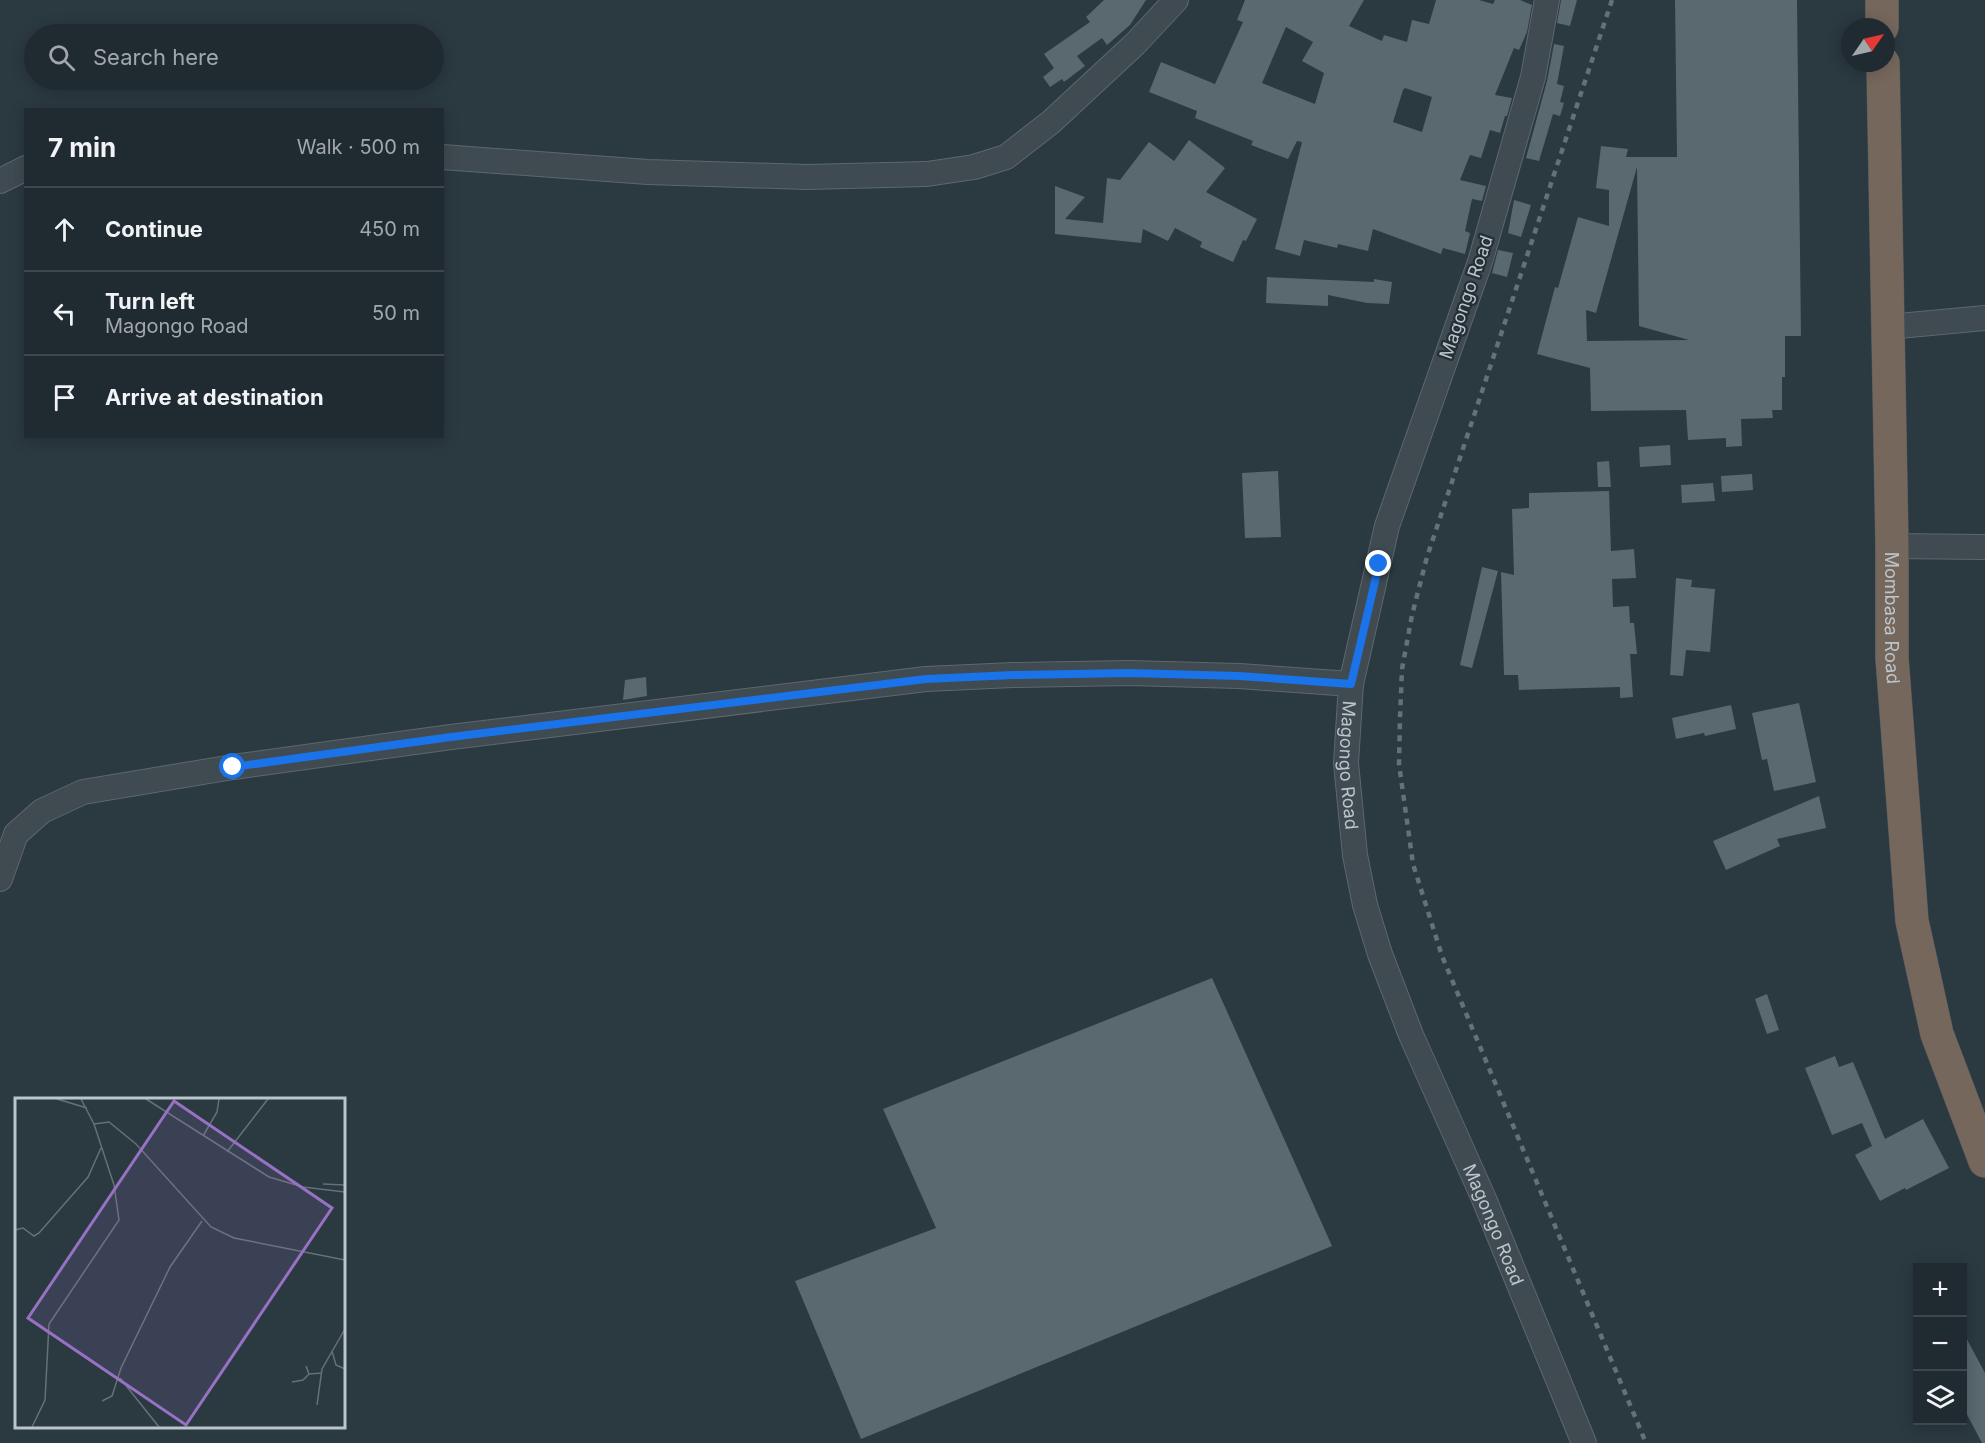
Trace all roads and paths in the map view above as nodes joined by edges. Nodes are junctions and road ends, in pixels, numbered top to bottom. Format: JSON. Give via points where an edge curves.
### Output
{"nodes":[{"id":1,"x":1176,"y":0,"type":"edge"},
{"id":2,"x":1547,"y":0,"type":"edge"},
{"id":3,"x":1882,"y":0,"type":"edge"},
{"id":4,"x":1882,"y":18,"type":"edge"},
{"id":5,"x":1883,"y":72,"type":"edge"},
{"id":6,"x":444,"y":157,"type":"edge"},
{"id":7,"x":24,"y":169,"type":"edge"},
{"id":8,"x":0,"y":181,"type":"edge"},
{"id":9,"x":1985,"y":318,"type":"edge"},
{"id":10,"x":1888,"y":327,"type":"junction"},
{"id":11,"x":1892,"y":546,"type":"junction"},
{"id":12,"x":1985,"y":547,"type":"edge"},
{"id":13,"x":1351,"y":684,"type":"junction"},
{"id":14,"x":8,"y":834,"type":"edge"},
{"id":15,"x":0,"y":879,"type":"edge"},
{"id":16,"x":1985,"y":1161,"type":"edge"},
{"id":17,"x":1584,"y":1443,"type":"edge"}],
"edges":[{"from":1,"to":6,"type":"street","via":[[1051,122],[1006,157],[974,167],[927,174],[807,177],[648,172]]},
{"from":2,"to":13,"type":"street","name":"Magongo Road","via":[[1533,77],[1480,262],[1387,526]]},
{"from":3,"to":4,"type":"highway"},
{"from":5,"to":10,"type":"highway","name":"Mombasa Road"},
{"from":7,"to":8,"type":"street"},
{"from":9,"to":10,"type":"street"},
{"from":10,"to":11,"type":"highway","name":"Mombasa Road"},
{"from":11,"to":12,"type":"street"},
{"from":11,"to":16,"type":"highway","name":"Mombasa Road","via":[[1892,658],[1912,921],[1937,1034]]},
{"from":13,"to":14,"type":"street","via":[[1129,673],[926,679],[451,737],[82,792],[42,811]]},
{"from":13,"to":17,"type":"street","name":"Magongo Road","via":[[1346,763],[1355,855],[1377,945],[1411,1035],[1484,1199]]},
{"from":14,"to":15,"type":"street"}]}
